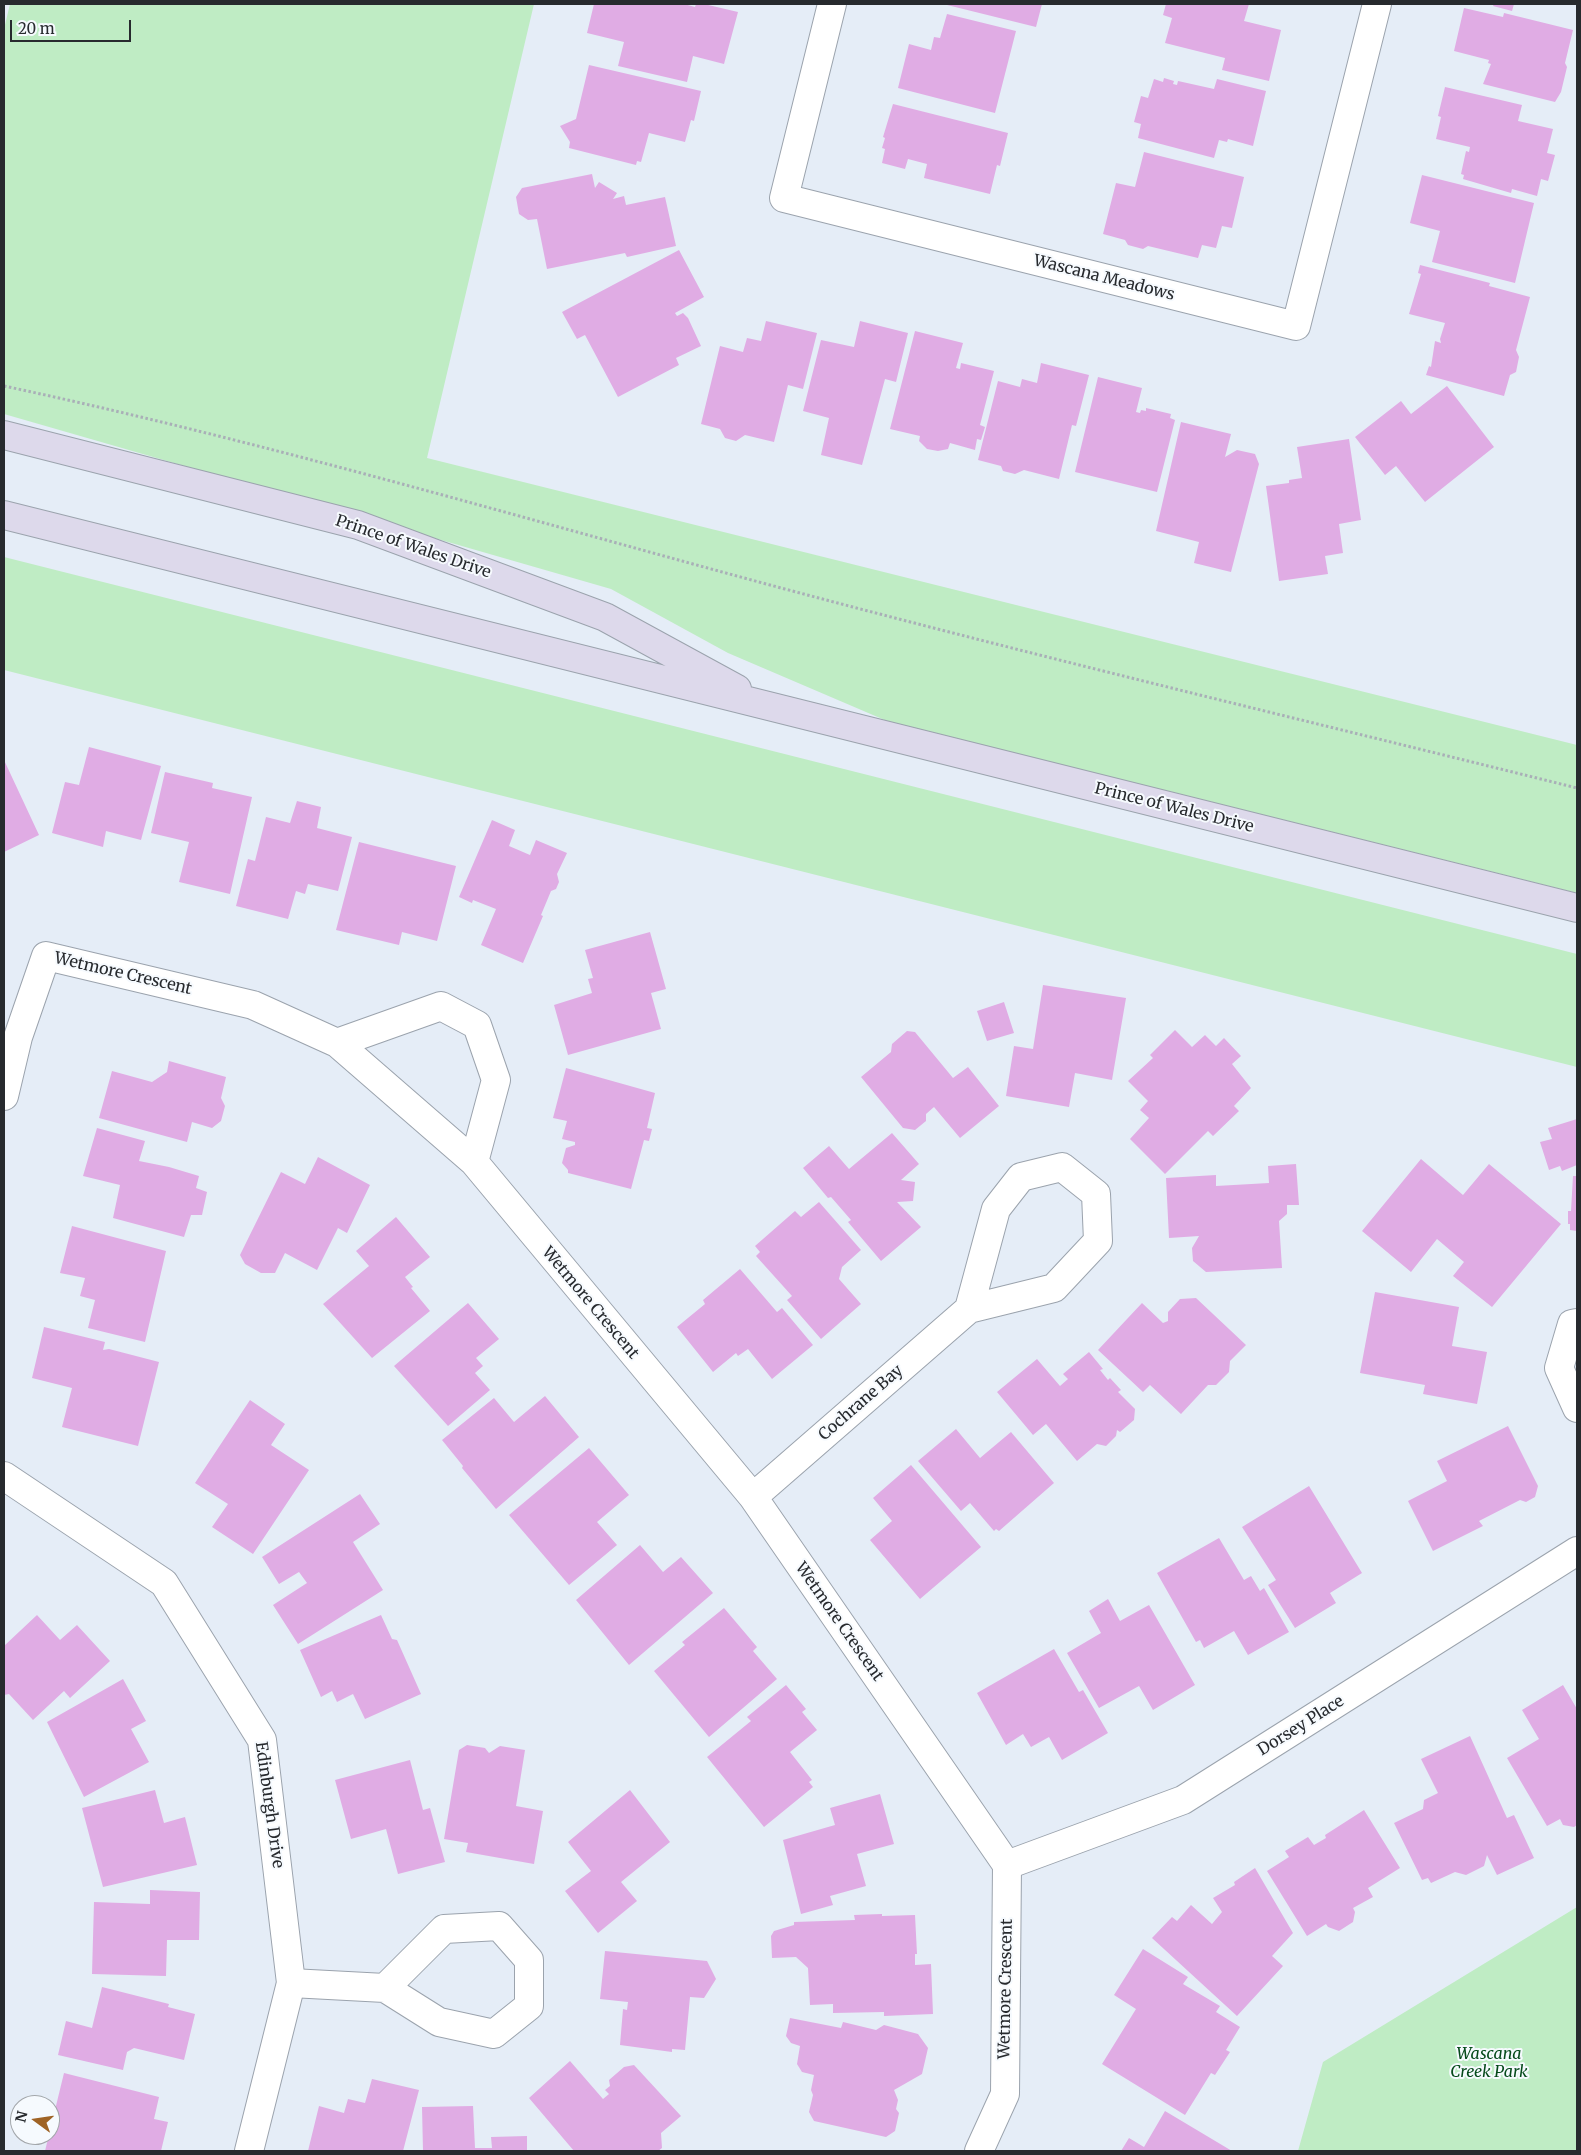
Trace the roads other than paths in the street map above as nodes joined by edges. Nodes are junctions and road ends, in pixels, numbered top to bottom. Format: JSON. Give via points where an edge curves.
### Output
{"nodes":[{"id":1,"x":832,"y":4,"type":"edge"},
{"id":2,"x":1377,"y":4,"type":"edge"},
{"id":3,"x":4,"y":435,"type":"edge"},
{"id":4,"x":4,"y":516,"type":"edge"},
{"id":5,"x":771,"y":708,"type":"junction"},
{"id":6,"x":1577,"y":908,"type":"edge"},
{"id":7,"x":337,"y":1042,"type":"junction"},
{"id":8,"x":4,"y":1096,"type":"edge"},
{"id":9,"x":474,"y":1162,"type":"junction"},
{"id":10,"x":969,"y":1309,"type":"junction"},
{"id":11,"x":1577,"y":1323,"type":"edge"},
{"id":12,"x":1577,"y":1408,"type":"edge"},
{"id":13,"x":4,"y":1476,"type":"edge"},
{"id":14,"x":753,"y":1496,"type":"junction"},
{"id":15,"x":1577,"y":1552,"type":"edge"},
{"id":16,"x":1007,"y":1865,"type":"junction"},
{"id":17,"x":291,"y":1983,"type":"junction"},
{"id":18,"x":385,"y":1988,"type":"junction"},
{"id":19,"x":249,"y":2151,"type":"edge"},
{"id":20,"x":979,"y":2151,"type":"edge"}],
"edges":[{"from":1,"to":2,"type":"street","name":"Wascana Meadows","via":[[784,198],[1296,326]]},
{"from":3,"to":5,"type":"main road","name":"Prince of Wales Drive","via":[[358,525],[605,616]]},
{"from":4,"to":5,"type":"main road","name":"Prince of Wales Drive"},
{"from":5,"to":6,"type":"main road","name":"Prince of Wales Drive"},
{"from":7,"to":8,"type":"street","name":"Wetmore Crescent","via":[[253,1005],[46,956],[18,1037]]},
{"from":7,"to":9,"type":"street","name":"Wetmore Crescent"},
{"from":7,"to":9,"type":"street","via":[[441,1006],[477,1025],[496,1080]]},
{"from":9,"to":14,"type":"street","name":"Wetmore Crescent"},
{"from":10,"to":10,"type":"street","name":"Cochrane Bay","via":[[1054,1288],[1098,1241],[1096,1194],[1062,1167],[1020,1177],[996,1208]]},
{"from":10,"to":14,"type":"street","name":"Cochrane Bay"},
{"from":11,"to":12,"type":"street","via":[[1572,1324],[1559,1368]]},
{"from":13,"to":17,"type":"street","name":"Edinburgh Drive","via":[[164,1583],[262,1740]]},
{"from":14,"to":16,"type":"street","name":"Wetmore Crescent"},
{"from":15,"to":16,"type":"street","name":"Dorsey Place","via":[[1183,1800]]},
{"from":16,"to":20,"type":"street","name":"Wetmore Crescent","via":[[1005,2094]]},
{"from":17,"to":18,"type":"street"},
{"from":17,"to":19,"type":"street","name":"Edinburgh Drive"},
{"from":18,"to":18,"type":"street","via":[[439,2022],[494,2034],[529,2006],[529,1960],[499,1926],[444,1929]]}]}
